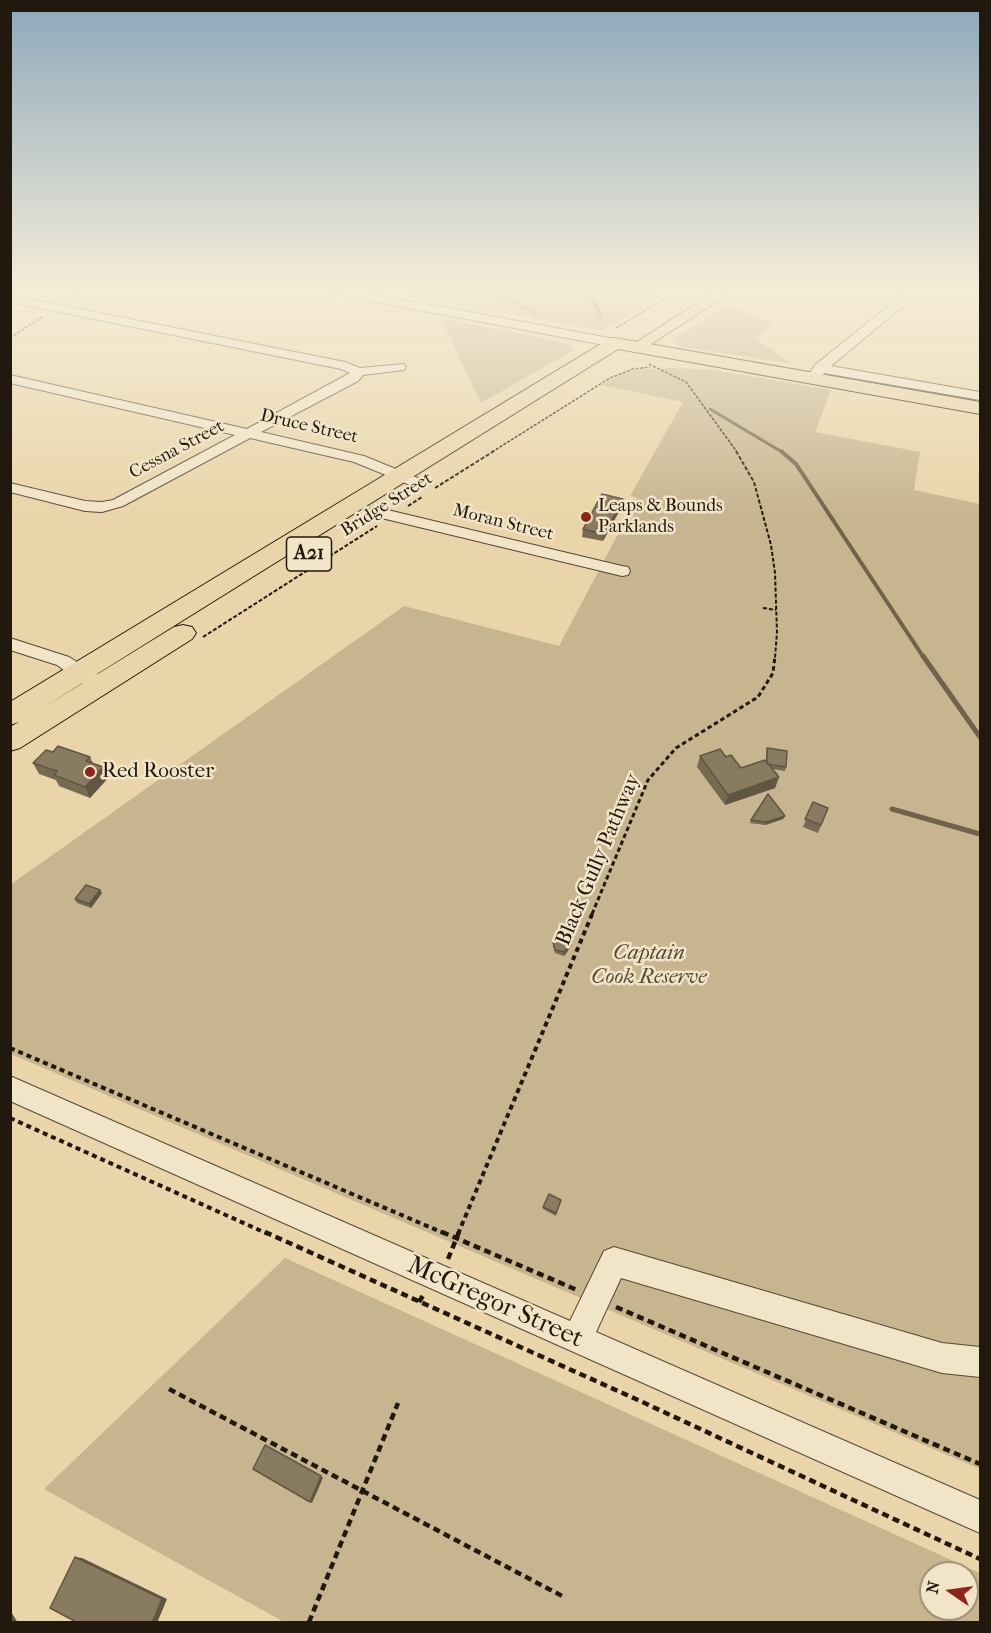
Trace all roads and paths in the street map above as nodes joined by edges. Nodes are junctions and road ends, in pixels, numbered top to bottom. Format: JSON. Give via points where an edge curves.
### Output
{"nodes":[{"id":1,"x":331,"y":363,"type":"edge"},
{"id":2,"x":606,"y":363,"type":"edge"},
{"id":3,"x":640,"y":363,"type":"edge"},
{"id":4,"x":744,"y":363,"type":"edge"},
{"id":5,"x":829,"y":363,"type":"edge"},
{"id":6,"x":651,"y":366,"type":"junction"},
{"id":7,"x":399,"y":367,"type":"dead end"},
{"id":8,"x":359,"y":372,"type":"junction"},
{"id":9,"x":817,"y":373,"type":"junction"},
{"id":10,"x":10,"y":379,"type":"edge"},
{"id":11,"x":981,"y":396,"type":"edge"},
{"id":12,"x":981,"y":408,"type":"edge"},
{"id":13,"x":250,"y":434,"type":"junction"},
{"id":14,"x":418,"y":486,"type":"junction"},
{"id":15,"x":10,"y":487,"type":"edge"},
{"id":16,"x":384,"y":514,"type":"junction"},
{"id":17,"x":622,"y":571,"type":"dead end"},
{"id":18,"x":763,"y":608,"type":"dead end"},
{"id":19,"x":777,"y":611,"type":"junction"},
{"id":20,"x":195,"y":642,"type":"dead end"},
{"id":21,"x":10,"y":644,"type":"edge"},
{"id":22,"x":90,"y":679,"type":"junction"},
{"id":23,"x":10,"y":715,"type":"edge"},
{"id":24,"x":10,"y":741,"type":"edge"},
{"id":25,"x":10,"y":1048,"type":"edge"},
{"id":26,"x":10,"y":1088,"type":"edge"},
{"id":27,"x":10,"y":1118,"type":"edge"},
{"id":28,"x":458,"y":1239,"type":"junction"},
{"id":29,"x":423,"y":1296,"type":"dead end"},
{"id":30,"x":596,"y":1299,"type":"junction"},
{"id":31,"x":420,"y":1302,"type":"junction"},
{"id":32,"x":577,"y":1339,"type":"junction"},
{"id":33,"x":981,"y":1362,"type":"edge"},
{"id":34,"x":169,"y":1389,"type":"dead end"},
{"id":35,"x":398,"y":1403,"type":"dead end"},
{"id":36,"x":981,"y":1464,"type":"edge"},
{"id":37,"x":363,"y":1491,"type":"junction"},
{"id":38,"x":981,"y":1517,"type":"edge"},
{"id":39,"x":981,"y":1559,"type":"edge"},
{"id":40,"x":564,"y":1597,"type":"dead end"},
{"id":41,"x":309,"y":1623,"type":"edge"}],
"edges":[{"from":1,"to":8,"type":"street"},
{"from":2,"to":14,"type":"highway","name":"Bridge Street","number":"A21"},
{"from":3,"to":6,"type":"path","name":"Black Gully Pathway"},
{"from":4,"to":9,"type":"highway","number":"A21"},
{"from":5,"to":9,"type":"street"},
{"from":6,"to":14,"type":"path","via":[[610,378]]},
{"from":6,"to":19,"type":"path","name":"Black Gully Pathway","via":[[686,382],[751,475],[771,545]]},
{"from":7,"to":8,"type":"street","name":"Cessna Street"},
{"from":8,"to":13,"type":"street","name":"Cessna Street"},
{"from":9,"to":11,"type":"street"},
{"from":9,"to":12,"type":"highway","number":"A21"},
{"from":10,"to":13,"type":"street","name":"Druce Street"},
{"from":13,"to":14,"type":"street","name":"Druce Street","via":[[359,459]]},
{"from":13,"to":15,"type":"street","name":"Cessna Street","via":[[118,503],[102,507]]},
{"from":14,"to":16,"type":"highway","name":"Bridge Street","number":"A21"},
{"from":14,"to":16,"type":"path"},
{"from":14,"to":22,"type":"highway","name":"Bridge Street","number":"A21"},
{"from":16,"to":17,"type":"street","name":"Moran Street"},
{"from":16,"to":20,"type":"path"},
{"from":16,"to":22,"type":"highway","name":"Bridge Street","number":"A21"},
{"from":18,"to":19,"type":"path"},
{"from":19,"to":28,"type":"path","name":"Black Gully Pathway","via":[[774,665],[765,689],[749,704],[676,748],[648,780]]},
{"from":21,"to":22,"type":"street","via":[[56,658]]},
{"from":22,"to":23,"type":"highway","name":"Bridge Street","number":"A21"},
{"from":22,"to":24,"type":"highway","name":"Bridge Street","number":"A21"},
{"from":25,"to":28,"type":"path"},
{"from":26,"to":32,"type":"street","name":"McGregor Street"},
{"from":27,"to":31,"type":"path"},
{"from":28,"to":30,"type":"path"},
{"from":29,"to":31,"type":"path"},
{"from":30,"to":32,"type":"street"},
{"from":30,"to":33,"type":"street","via":[[614,1261],[942,1358]]},
{"from":30,"to":36,"type":"path"},
{"from":31,"to":39,"type":"path"},
{"from":32,"to":38,"type":"street","name":"McGregor Street"},
{"from":34,"to":37,"type":"path"},
{"from":35,"to":37,"type":"path"},
{"from":37,"to":40,"type":"path"},
{"from":37,"to":41,"type":"path"}]}
